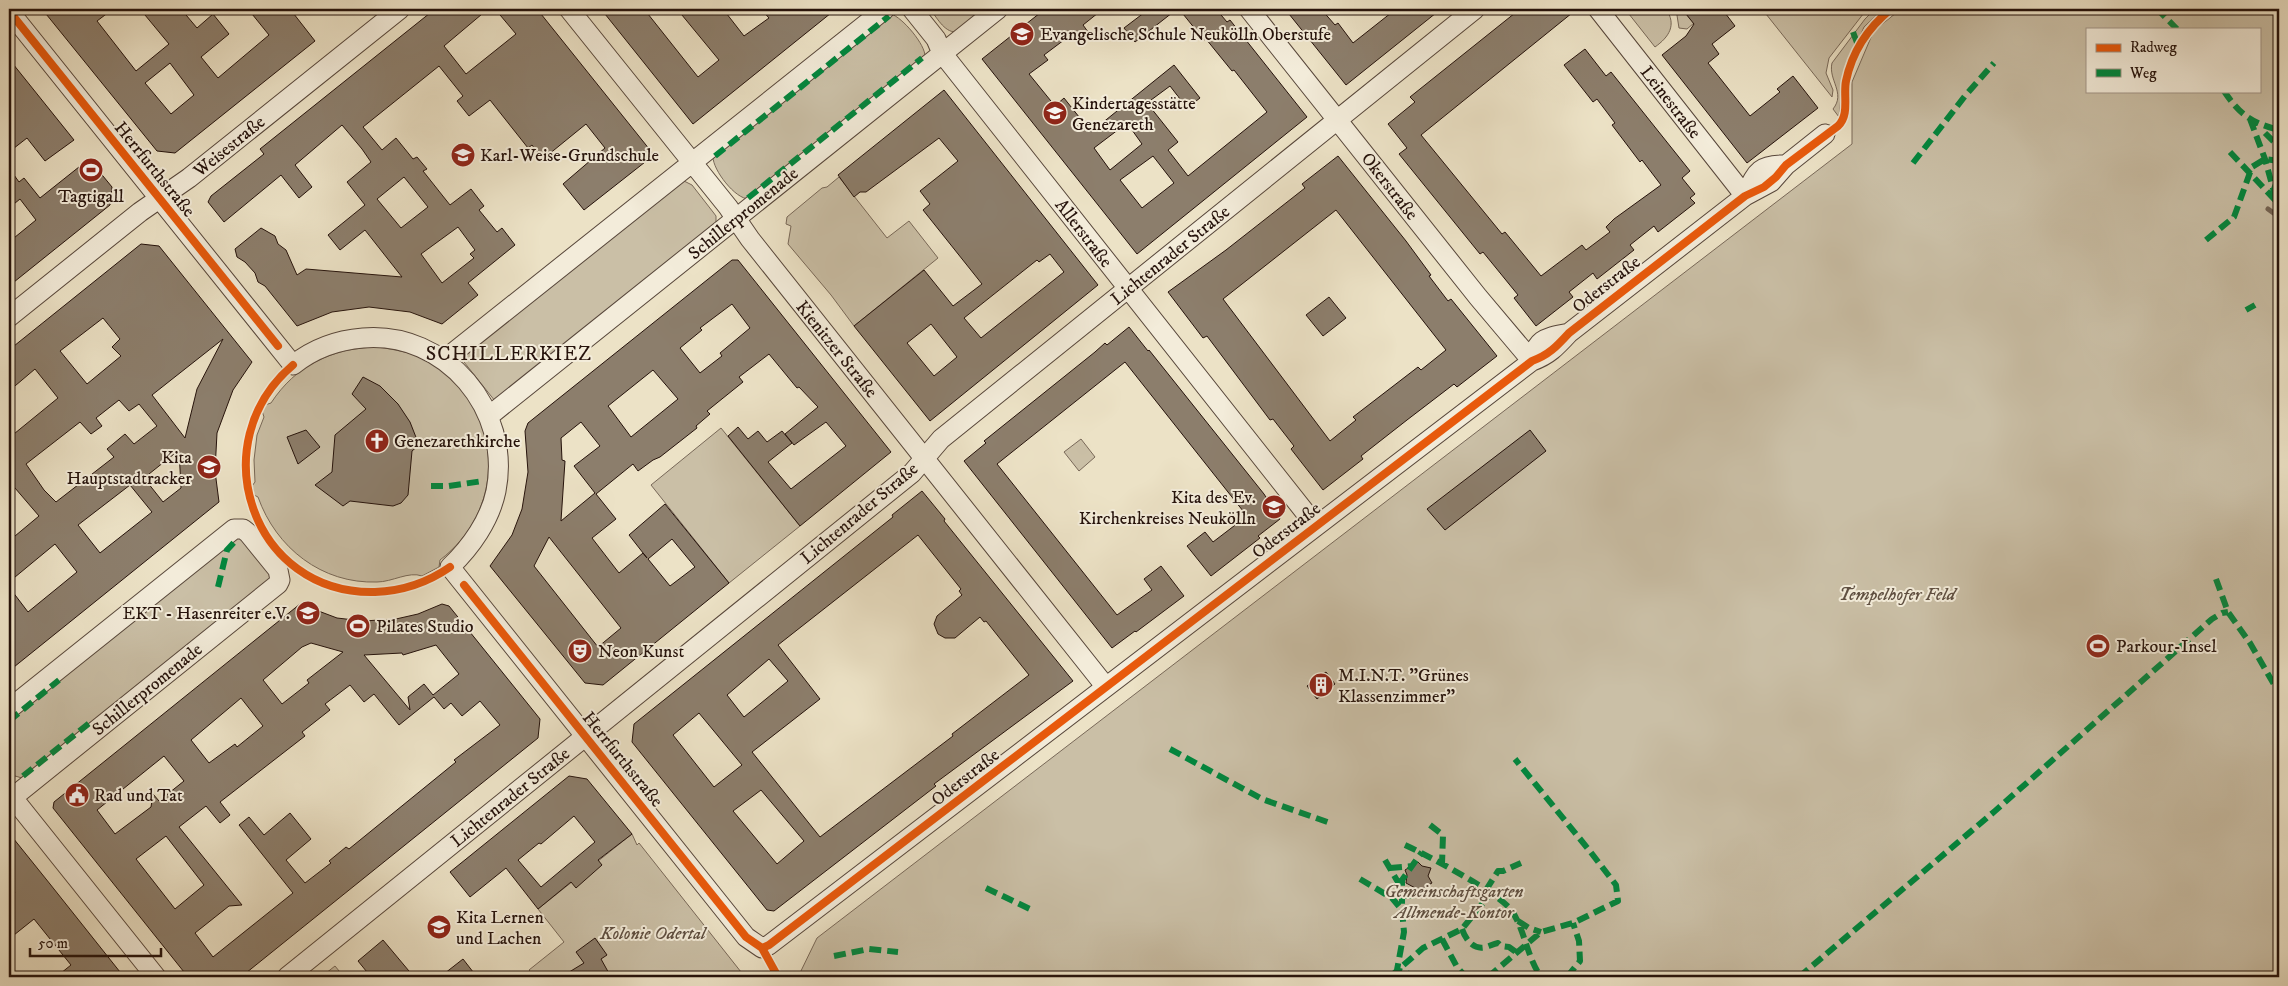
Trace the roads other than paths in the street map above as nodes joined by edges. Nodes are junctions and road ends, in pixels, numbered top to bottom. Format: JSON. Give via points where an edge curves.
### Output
{"nodes":[{"id":1,"x":400,"y":9,"type":"edge"},
{"id":2,"x":569,"y":9,"type":"edge"},
{"id":3,"x":885,"y":9,"type":"edge"},
{"id":4,"x":912,"y":9,"type":"edge"},
{"id":5,"x":998,"y":9,"type":"edge"},
{"id":6,"x":1249,"y":9,"type":"edge"},
{"id":7,"x":1475,"y":9,"type":"edge"},
{"id":8,"x":1598,"y":9,"type":"edge"},
{"id":9,"x":9,"y":10,"type":"edge"},
{"id":10,"x":942,"y":53,"type":"junction"},
{"id":11,"x":1338,"y":120,"type":"junction"},
{"id":12,"x":1825,"y":134,"type":"dead end"},
{"id":13,"x":692,"y":163,"type":"junction"},
{"id":14,"x":1745,"y":196,"type":"junction"},
{"id":15,"x":160,"y":198,"type":"junction"},
{"id":16,"x":735,"y":219,"type":"junction"},
{"id":17,"x":1128,"y":288,"type":"junction"},
{"id":18,"x":9,"y":317,"type":"edge"},
{"id":19,"x":444,"y":360,"type":"junction"},
{"id":20,"x":1532,"y":361,"type":"junction"},
{"id":21,"x":489,"y":416,"type":"junction"},
{"id":22,"x":924,"y":458,"type":"junction"},
{"id":23,"x":1316,"y":526,"type":"junction"},
{"id":24,"x":1106,"y":687,"type":"junction"},
{"id":25,"x":9,"y":709,"type":"edge"},
{"id":26,"x":585,"y":736,"type":"junction"},
{"id":27,"x":10,"y":795,"type":"edge"},
{"id":28,"x":762,"y":948,"type":"joint"},
{"id":29,"x":156,"y":977,"type":"edge"},
{"id":30,"x":287,"y":977,"type":"edge"}],
"edges":[{"from":1,"to":15,"type":"street","name":"Weisestraße"},
{"from":2,"to":13,"type":"street","name":"Kienitzer Straße"},
{"from":3,"to":13,"type":"street"},
{"from":4,"to":10,"type":"street","name":"Allerstraße","via":[[936,39]]},
{"from":5,"to":10,"type":"street","name":"Schillerpromenade"},
{"from":6,"to":11,"type":"street","name":"Okerstraße"},
{"from":7,"to":11,"type":"street","name":"Lichtenrader Straße"},
{"from":8,"to":14,"type":"street","name":"Leinestraße"},
{"from":9,"to":15,"type":"street","name":"Herrfurthstraße"},
{"from":10,"to":16,"type":"street","name":"Schillerpromenade"},
{"from":10,"to":17,"type":"street","name":"Allerstraße"},
{"from":11,"to":17,"type":"street","name":"Lichtenrader Straße"},
{"from":11,"to":20,"type":"street","name":"Okerstraße"},
{"from":12,"to":14,"type":"street","name":"Oderstraße","via":[[1764,187]]},
{"from":13,"to":16,"type":"street","name":"Kienitzer Straße"},
{"from":13,"to":19,"type":"street"},
{"from":14,"to":20,"type":"street","name":"Oderstraße","via":[[1569,333],[1545,338],[1535,346]]},
{"from":15,"to":18,"type":"street","name":"Weisestraße"},
{"from":15,"to":19,"type":"street","name":"Herrfurthstraße","via":[[293,364],[329,344],[366,338],[411,343]]},
{"from":16,"to":21,"type":"street","name":"Schillerpromenade"},
{"from":16,"to":22,"type":"street","name":"Kienitzer Straße"},
{"from":17,"to":22,"type":"street","name":"Lichtenrader Straße","via":[[941,440]]},
{"from":17,"to":23,"type":"street","name":"Allerstraße"},
{"from":19,"to":21,"type":"street","via":[[470,384]]},
{"from":20,"to":23,"type":"street","name":"Oderstraße"},
{"from":21,"to":26,"type":"street","name":"Herrfurthstraße","via":[[498,456],[496,491],[478,533],[450,567]]},
{"from":22,"to":24,"type":"street","name":"Kienitzer Straße"},
{"from":22,"to":26,"type":"street","name":"Lichtenrader Straße","via":[[912,473]]},
{"from":23,"to":24,"type":"street","name":"Oderstraße"},
{"from":24,"to":28,"type":"street","name":"Oderstraße","via":[[769,946]]},
{"from":25,"to":27,"type":"street","name":"Schillerpromenade","via":[[234,529],[248,533],[278,570],[278,584]]},
{"from":26,"to":28,"type":"street","name":"Herrfurthstraße","via":[[746,937]]},
{"from":26,"to":30,"type":"street","name":"Lichtenrader Straße"},
{"from":27,"to":29,"type":"street"}]}
